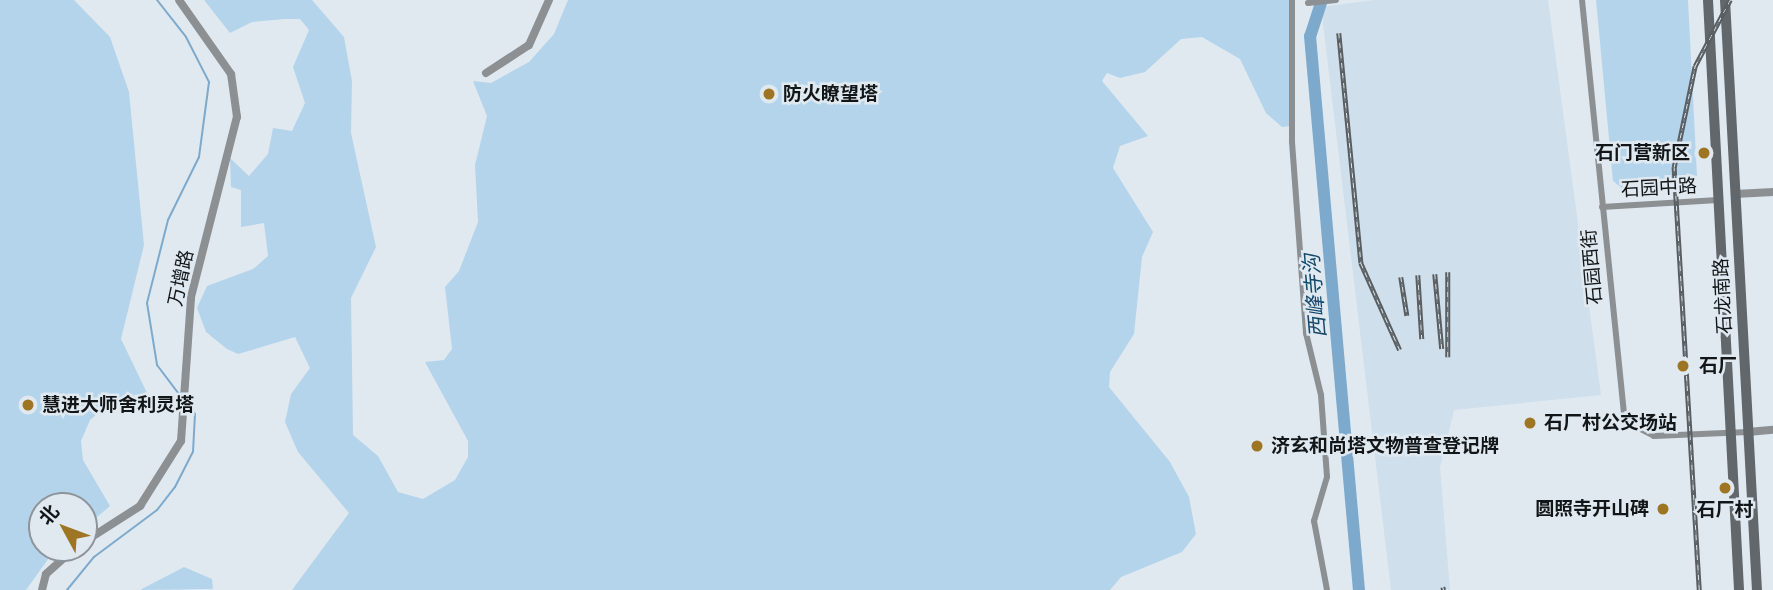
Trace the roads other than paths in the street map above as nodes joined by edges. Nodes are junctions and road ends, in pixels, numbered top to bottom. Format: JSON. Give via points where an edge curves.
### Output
{"nodes":[{"id":1,"x":179,"y":0,"type":"edge"},
{"id":2,"x":549,"y":0,"type":"edge"},
{"id":3,"x":1292,"y":0,"type":"edge"},
{"id":4,"x":1336,"y":0,"type":"edge"},
{"id":5,"x":1582,"y":0,"type":"edge"},
{"id":6,"x":1708,"y":0,"type":"edge"},
{"id":7,"x":1725,"y":0,"type":"edge"},
{"id":8,"x":1329,"y":1,"type":"edge"},
{"id":9,"x":1308,"y":3,"type":"dead end"},
{"id":10,"x":486,"y":73,"type":"dead end"},
{"id":11,"x":1773,"y":192,"type":"edge"},
{"id":12,"x":1735,"y":194,"type":"junction"},
{"id":13,"x":1718,"y":200,"type":"junction"},
{"id":14,"x":1602,"y":207,"type":"junction"},
{"id":15,"x":1731,"y":430,"type":"junction"},
{"id":16,"x":1773,"y":430,"type":"edge"},
{"id":17,"x":1748,"y":432,"type":"junction"},
{"id":18,"x":98,"y":532,"type":"edge"},
{"id":19,"x":59,"y":562,"type":"edge"},
{"id":20,"x":42,"y":590,"type":"edge"},
{"id":21,"x":1327,"y":590,"type":"edge"},
{"id":22,"x":1739,"y":590,"type":"edge"},
{"id":23,"x":1756,"y":590,"type":"edge"}],
"edges":[{"from":1,"to":18,"type":"street","name":"万增路","via":[[231,74],[237,117],[191,296],[181,442],[155,489]]},
{"from":2,"to":10,"type":"street","via":[[529,46]]},
{"from":3,"to":21,"type":"street","via":[[1292,142],[1306,333],[1321,395],[1327,477],[1314,521]]},
{"from":4,"to":8,"type":"street"},
{"from":5,"to":14,"type":"street","name":"石园西街"},
{"from":6,"to":13,"type":"main road","name":"石龙南路"},
{"from":7,"to":12,"type":"main road","name":"石龙南路"},
{"from":8,"to":9,"type":"street"},
{"from":11,"to":12,"type":"street"},
{"from":12,"to":17,"type":"main road","name":"石龙南路"},
{"from":13,"to":14,"type":"street","name":"石园中路"},
{"from":13,"to":15,"type":"main road","name":"石龙南路"},
{"from":14,"to":15,"type":"street","name":"石园西街","via":[[1625,421],[1654,436]]},
{"from":15,"to":17,"type":"street"},
{"from":15,"to":22,"type":"main road","name":"石龙南路"},
{"from":16,"to":17,"type":"street"},
{"from":17,"to":23,"type":"main road","name":"石龙南路"},
{"from":19,"to":20,"type":"street","via":[[46,574]]}]}
